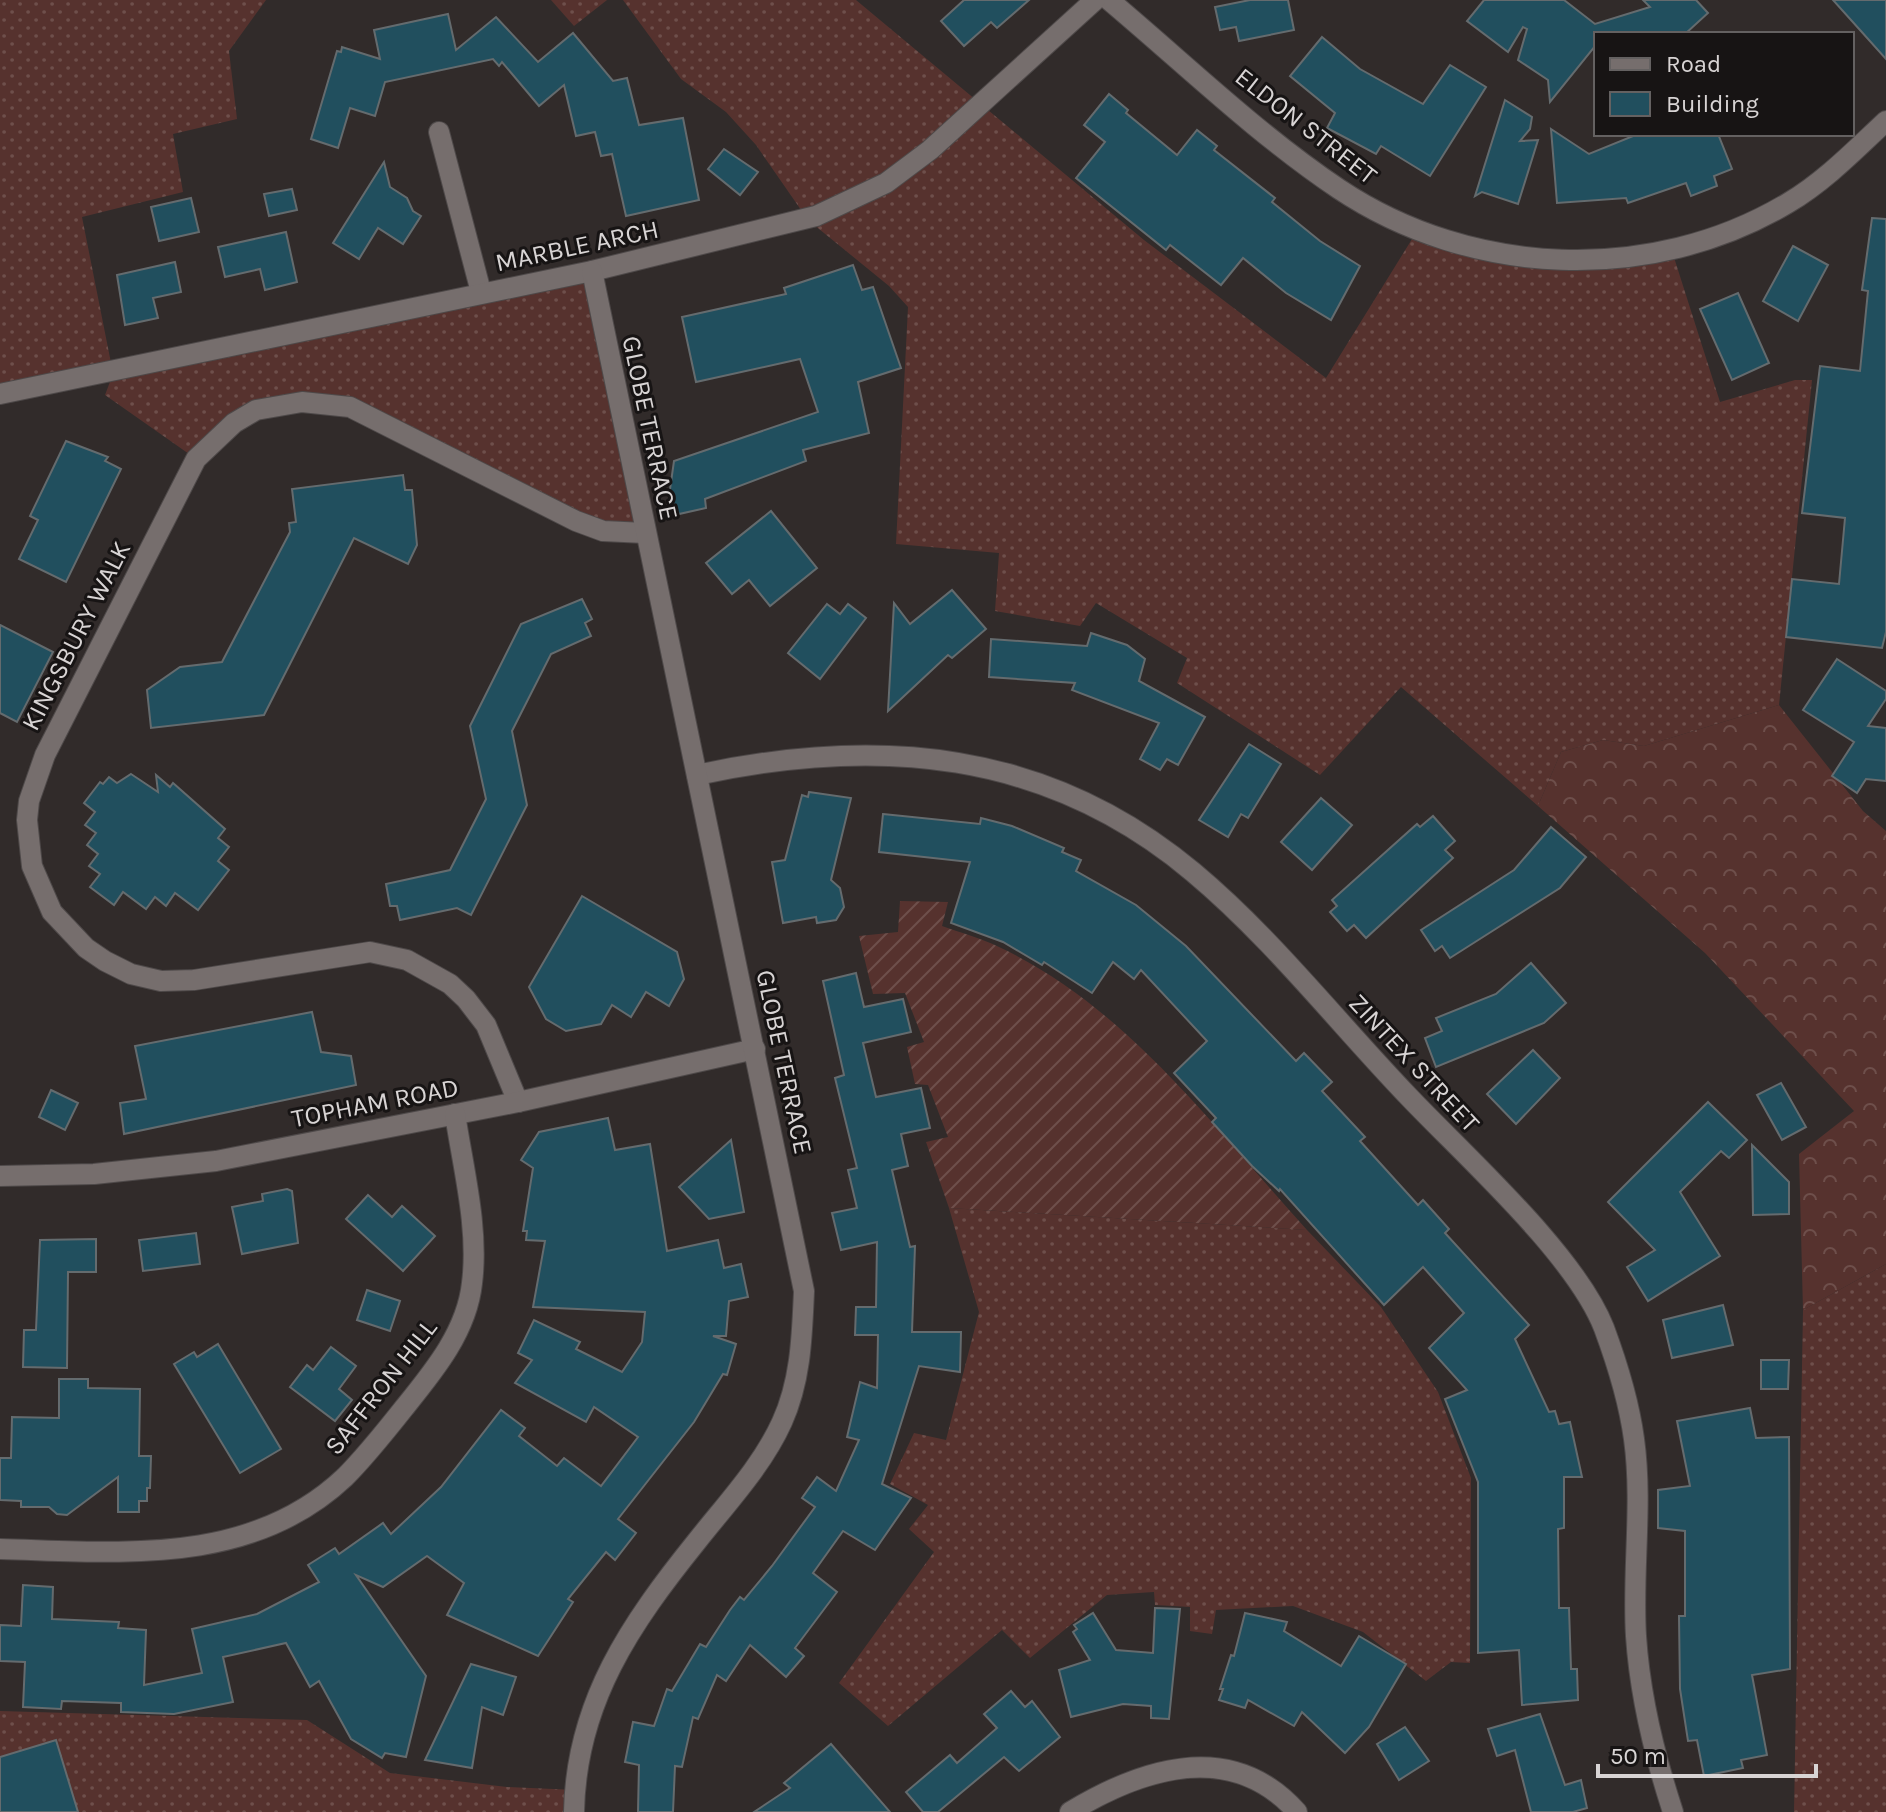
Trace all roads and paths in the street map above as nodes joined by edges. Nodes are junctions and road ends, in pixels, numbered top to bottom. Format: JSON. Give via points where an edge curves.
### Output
{"nodes":[{"id":1,"x":1095,"y":0,"type":"edge"},
{"id":2,"x":1109,"y":0,"type":"edge"},
{"id":3,"x":1886,"y":121,"type":"edge"},
{"id":4,"x":439,"y":132,"type":"dead end"},
{"id":5,"x":592,"y":271,"type":"junction"},
{"id":6,"x":481,"y":292,"type":"junction"},
{"id":7,"x":0,"y":394,"type":"edge"},
{"id":8,"x":645,"y":533,"type":"junction"},
{"id":9,"x":697,"y":775,"type":"junction"},
{"id":10,"x":755,"y":1049,"type":"junction"},
{"id":11,"x":518,"y":1102,"type":"junction"},
{"id":12,"x":455,"y":1114,"type":"junction"},
{"id":13,"x":0,"y":1176,"type":"edge"},
{"id":14,"x":0,"y":1549,"type":"edge"},
{"id":15,"x":574,"y":1812,"type":"edge"},
{"id":16,"x":1070,"y":1812,"type":"edge"},
{"id":17,"x":1297,"y":1812,"type":"edge"},
{"id":18,"x":1673,"y":1812,"type":"edge"}],
"edges":[{"from":1,"to":5,"type":"street","name":"MARBLE ARCH","via":[[970,116],[886,183],[838,209]]},
{"from":2,"to":3,"type":"street","name":"ELDON STREET","via":[[1340,190],[1416,232],[1489,252],[1608,260],[1668,250],[1789,202]]},
{"from":4,"to":6,"type":"street"},
{"from":5,"to":6,"type":"street","name":"MARBLE ARCH"},
{"from":5,"to":8,"type":"street","name":"GLOBE TERRACE"},
{"from":6,"to":7,"type":"street","name":"MARBLE ARCH"},
{"from":8,"to":9,"type":"street","name":"GLOBE TERRACE"},
{"from":8,"to":11,"type":"street","name":"KINGSBURY WALK","via":[[603,531],[576,521],[350,407],[302,402],[256,410],[196,459],[60,722],[29,801],[29,847],[40,887],[52,912],[105,961],[161,981],[370,952],[407,960],[466,999],[486,1025]]},
{"from":9,"to":10,"type":"street","name":"GLOBE TERRACE"},
{"from":9,"to":18,"type":"street","name":"ZINTEX STREET","via":[[811,756],[873,754],[932,756],[1006,774],[1063,793],[1145,837],[1194,873],[1266,942],[1558,1255],[1603,1324],[1634,1439],[1637,1647],[1649,1729]]},
{"from":10,"to":11,"type":"street","name":"TOPHAM ROAD"},
{"from":10,"to":15,"type":"street","name":"GLOBE TERRACE","via":[[804,1291],[795,1385],[782,1423],[756,1465],[623,1639],[603,1679],[581,1751]]},
{"from":11,"to":12,"type":"street","name":"TOPHAM ROAD"},
{"from":12,"to":13,"type":"street","name":"TOPHAM ROAD","via":[[216,1161],[94,1174]]},
{"from":12,"to":14,"type":"street","name":"SAFFRON HILL","via":[[470,1215],[473,1280],[462,1325],[386,1431],[344,1478],[286,1518],[252,1534],[180,1551]]},
{"from":16,"to":17,"type":"street","via":[[1107,1789],[1153,1771],[1205,1767],[1244,1776]]}]}
